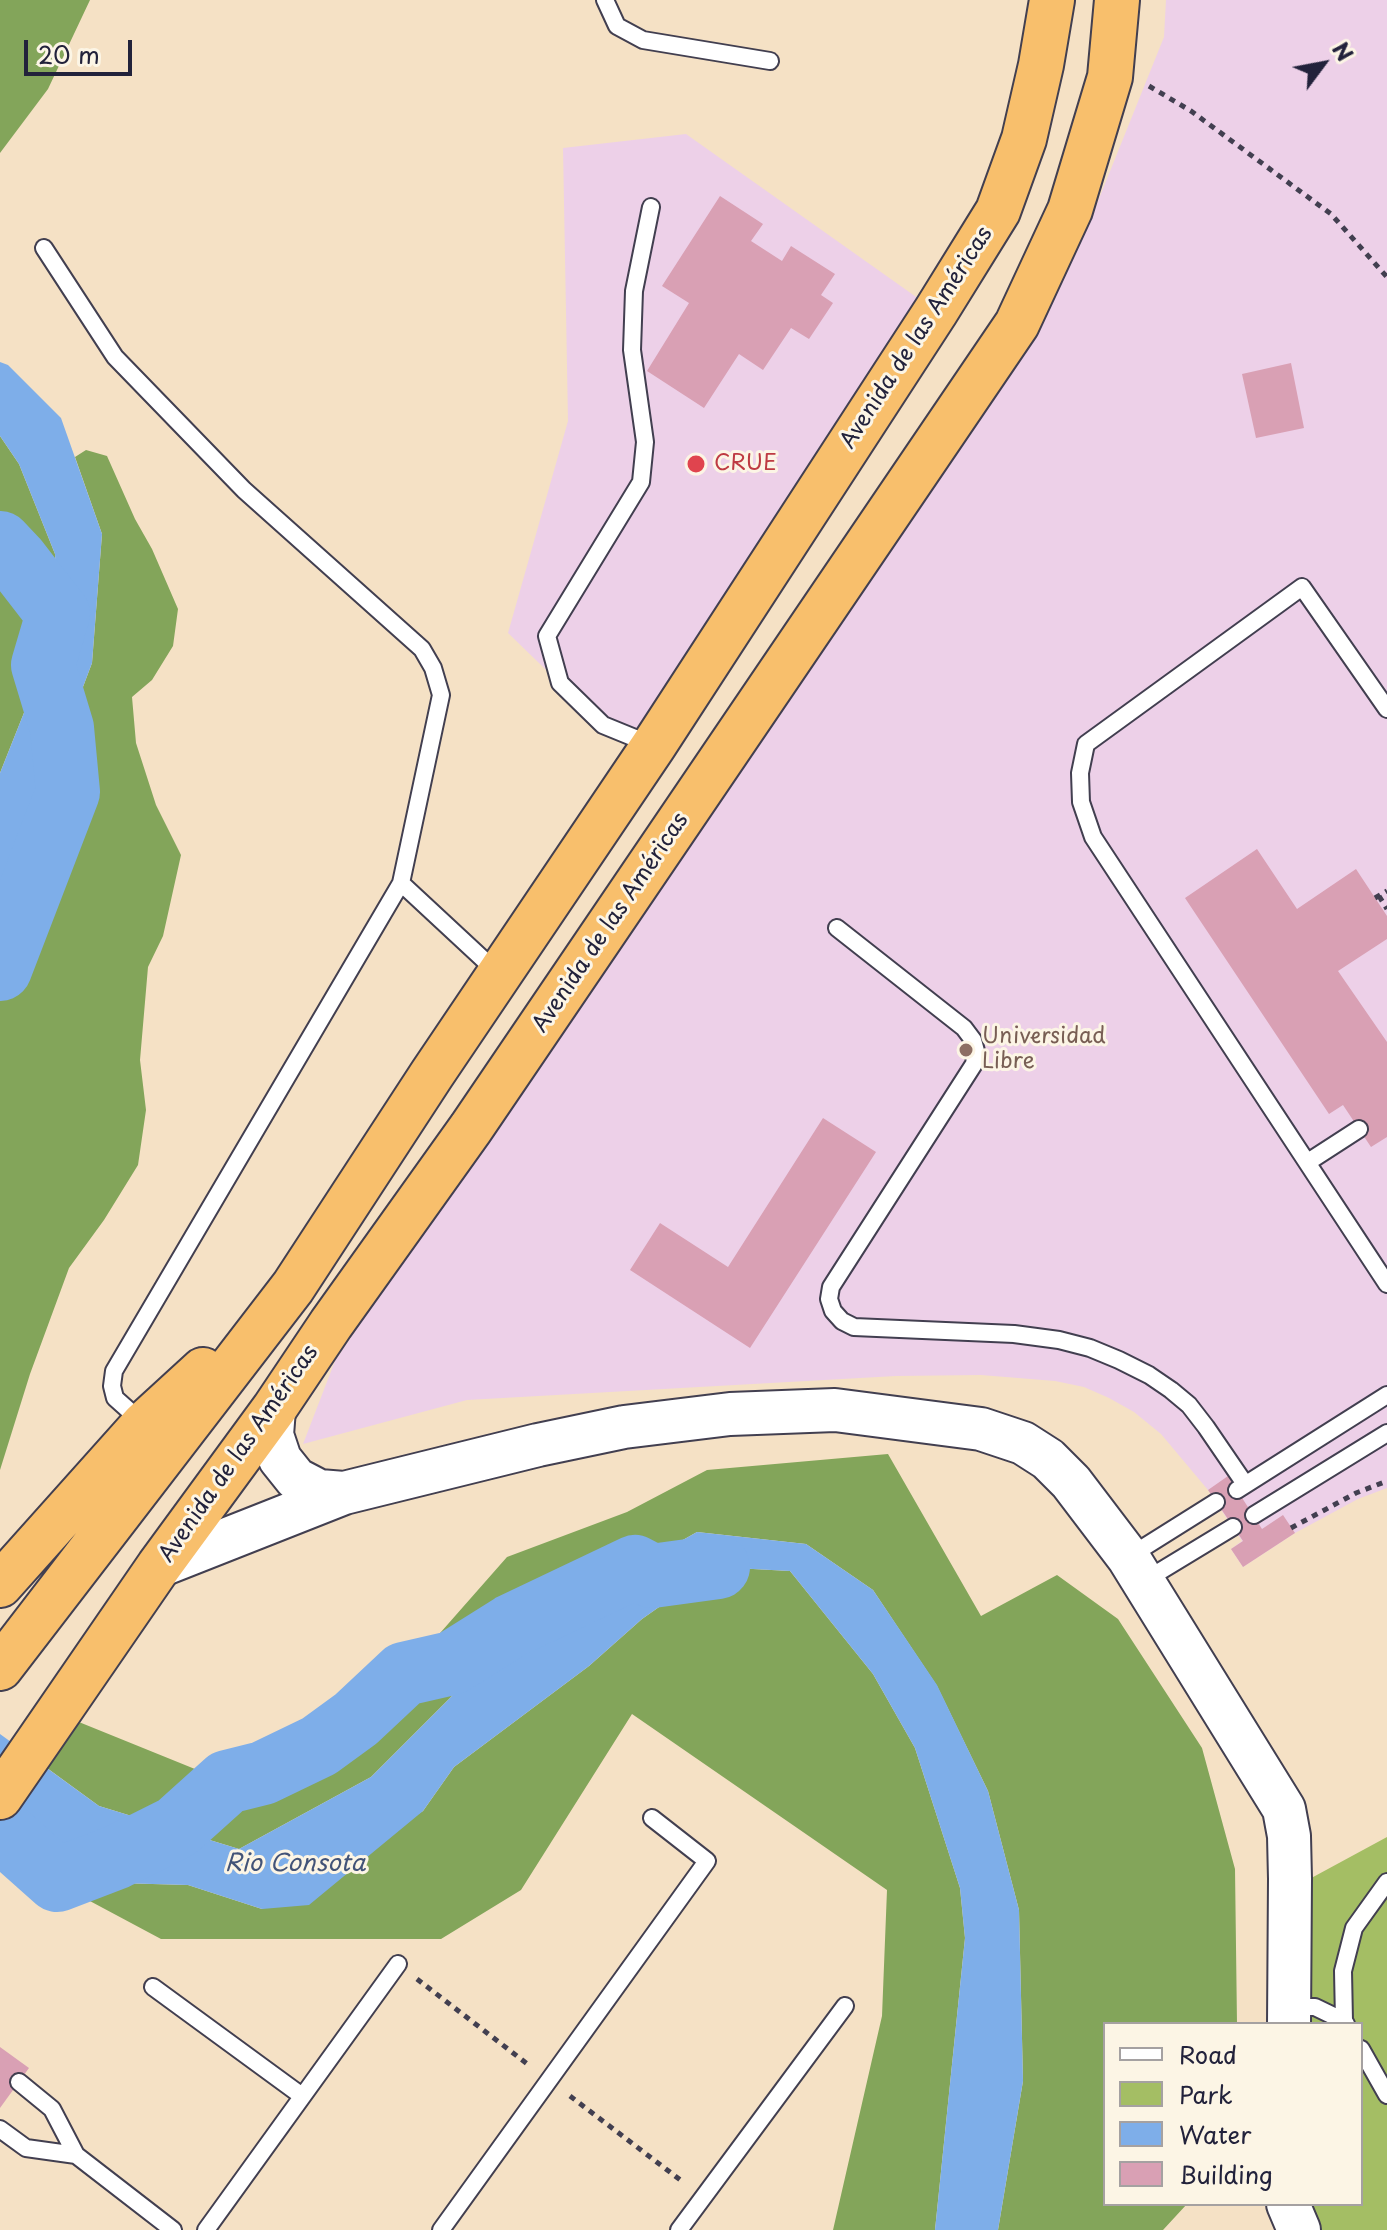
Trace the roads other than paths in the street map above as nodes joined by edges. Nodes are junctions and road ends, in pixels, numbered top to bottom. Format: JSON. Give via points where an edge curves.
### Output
{"nodes":[{"id":1,"x":605,"y":0,"type":"edge"},
{"id":2,"x":1052,"y":0,"type":"edge"},
{"id":3,"x":1117,"y":0,"type":"edge"},
{"id":4,"x":770,"y":61,"type":"dead end"},
{"id":5,"x":651,"y":207,"type":"dead end"},
{"id":6,"x":44,"y":248,"type":"dead end"},
{"id":7,"x":1387,"y":709,"type":"edge"},
{"id":8,"x":654,"y":745,"type":"junction"},
{"id":9,"x":401,"y":883,"type":"junction"},
{"id":10,"x":837,"y":928,"type":"dead end"},
{"id":11,"x":500,"y":975,"type":"junction"},
{"id":12,"x":1359,"y":1129,"type":"dead end"},
{"id":13,"x":1308,"y":1162,"type":"junction"},
{"id":14,"x":1387,"y":1284,"type":"edge"},
{"id":15,"x":293,"y":1287,"type":"junction"},
{"id":16,"x":1387,"y":1395,"type":"edge"},
{"id":17,"x":274,"y":1409,"type":"junction"},
{"id":18,"x":144,"y":1424,"type":"junction"},
{"id":19,"x":1387,"y":1433,"type":"edge"},
{"id":20,"x":344,"y":1493,"type":"junction"},
{"id":21,"x":1216,"y":1502,"type":"dead end"},
{"id":22,"x":1254,"y":1515,"type":"dead end"},
{"id":23,"x":1233,"y":1527,"type":"dead end"},
{"id":24,"x":159,"y":1566,"type":"junction"},
{"id":25,"x":1135,"y":1570,"type":"junction"},
{"id":26,"x":0,"y":1585,"type":"edge"},
{"id":27,"x":2,"y":1666,"type":"edge"},
{"id":28,"x":0,"y":1797,"type":"edge"},
{"id":29,"x":652,"y":1818,"type":"dead end"},
{"id":30,"x":1387,"y":1882,"type":"edge"},
{"id":31,"x":398,"y":1964,"type":"dead end"},
{"id":32,"x":153,"y":1987,"type":"dead end"},
{"id":33,"x":845,"y":2006,"type":"dead end"},
{"id":34,"x":1289,"y":2016,"type":"edge"},
{"id":35,"x":1345,"y":2022,"type":"edge"},
{"id":36,"x":1363,"y":2053,"type":"edge"},
{"id":37,"x":19,"y":2082,"type":"dead end"},
{"id":38,"x":1387,"y":2095,"type":"edge"},
{"id":39,"x":302,"y":2096,"type":"junction"},
{"id":40,"x":0,"y":2129,"type":"edge"},
{"id":41,"x":76,"y":2155,"type":"junction"},
{"id":42,"x":1289,"y":2206,"type":"edge"},
{"id":43,"x":173,"y":2230,"type":"edge"},
{"id":44,"x":206,"y":2230,"type":"edge"},
{"id":45,"x":441,"y":2230,"type":"edge"},
{"id":46,"x":679,"y":2230,"type":"edge"},
{"id":47,"x":1299,"y":2230,"type":"edge"}],
"edges":[{"from":1,"to":4,"type":"lane","via":[[617,26],[643,40]]},
{"from":2,"to":8,"type":"highway","name":"Avenida de las Américas","via":[[1024,139],[998,211]]},
{"from":3,"to":17,"type":"highway","name":"Avenida de las Américas","via":[[1110,77],[1070,210],[1017,324]]},
{"from":5,"to":8,"type":"lane","via":[[634,291],[632,350],[645,442],[641,482],[547,636],[560,683],[603,725]]},
{"from":6,"to":9,"type":"lane","via":[[115,357],[244,490],[422,649],[433,668],[441,695]]},
{"from":7,"to":13,"type":"lane","via":[[1302,587],[1086,744],[1080,773],[1081,802],[1093,837]]},
{"from":8,"to":11,"type":"highway","name":"Avenida de las Américas"},
{"from":9,"to":11,"type":"lane"},
{"from":9,"to":18,"type":"lane","via":[[114,1371],[115,1398]]},
{"from":10,"to":16,"type":"lane","via":[[964,1028],[976,1051],[974,1064],[831,1287],[829,1299],[842,1321],[854,1327],[1059,1340],[1119,1360],[1189,1405],[1241,1487]]},
{"from":11,"to":15,"type":"highway","name":"Avenida de las Américas"},
{"from":12,"to":13,"type":"lane"},
{"from":13,"to":14,"type":"lane"},
{"from":15,"to":18,"type":"highway"},
{"from":15,"to":27,"type":"highway","name":"Avenida de las Américas"},
{"from":17,"to":20,"type":"street","via":[[272,1435],[280,1459],[296,1479],[319,1491]]},
{"from":17,"to":24,"type":"highway","name":"Avenida de las Américas"},
{"from":18,"to":26,"type":"highway"},
{"from":19,"to":22,"type":"lane"},
{"from":20,"to":24,"type":"street"},
{"from":20,"to":25,"type":"street","via":[[624,1427],[730,1414],[835,1410],[981,1429],[1023,1443],[1071,1482]]},
{"from":21,"to":25,"type":"lane"},
{"from":23,"to":25,"type":"lane"},
{"from":24,"to":28,"type":"highway","name":"Avenida de las Américas"},
{"from":25,"to":34,"type":"street","via":[[1284,1809],[1289,1836]]},
{"from":29,"to":45,"type":"lane","via":[[707,1861]]},
{"from":30,"to":35,"type":"lane","via":[[1354,1928],[1343,1971]]},
{"from":31,"to":39,"type":"lane"},
{"from":32,"to":39,"type":"lane"},
{"from":33,"to":46,"type":"lane"},
{"from":34,"to":35,"type":"lane","via":[[1315,2007]]},
{"from":36,"to":38,"type":"lane"},
{"from":37,"to":41,"type":"lane","via":[[52,2109]]},
{"from":39,"to":44,"type":"lane"},
{"from":40,"to":41,"type":"lane","via":[[26,2148]]},
{"from":41,"to":43,"type":"lane"},
{"from":42,"to":47,"type":"street"}]}
